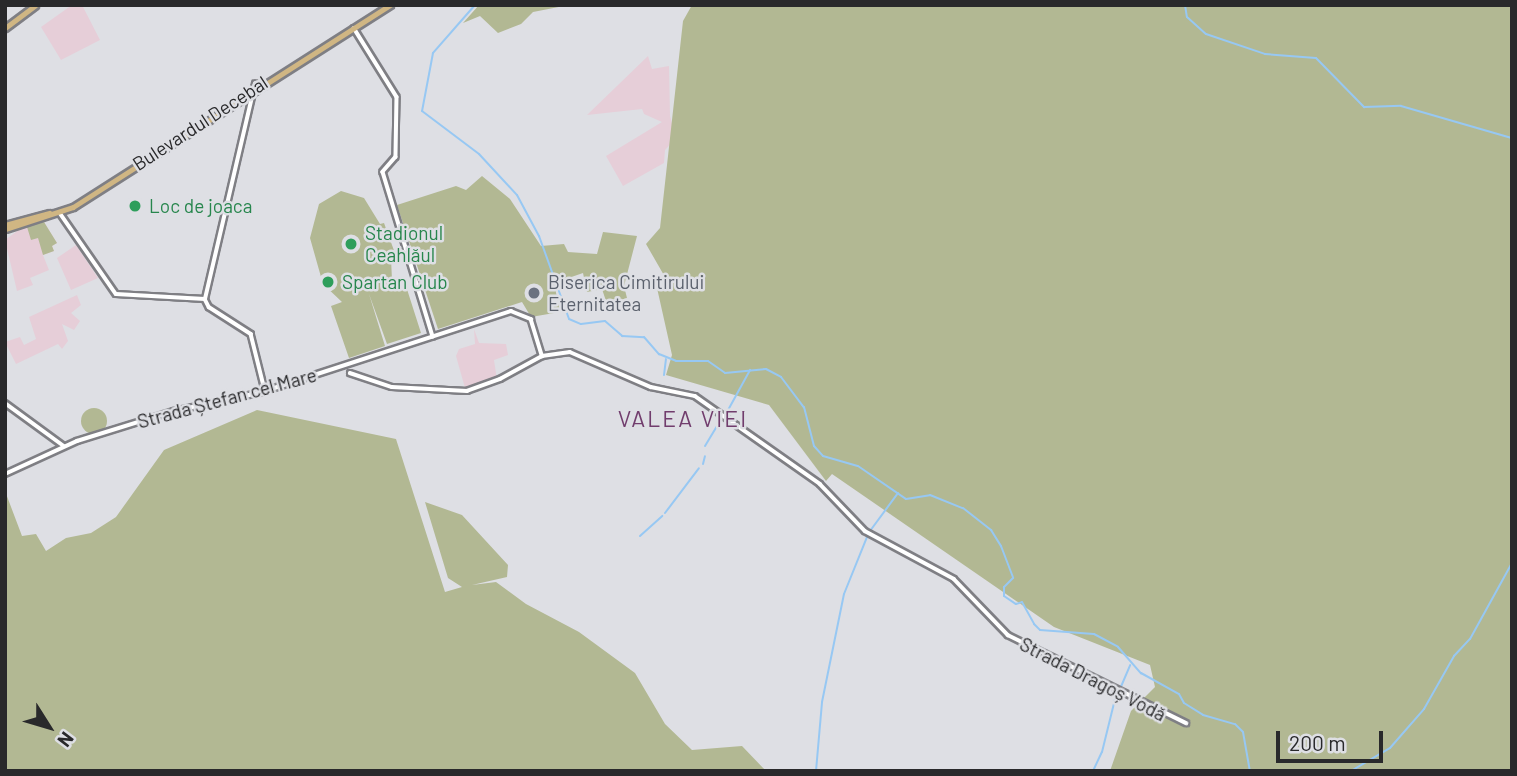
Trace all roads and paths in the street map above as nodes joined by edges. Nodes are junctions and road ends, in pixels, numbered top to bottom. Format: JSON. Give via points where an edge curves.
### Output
{"nodes":[{"id":1,"x":35,"y":5,"type":"edge"},
{"id":2,"x":384,"y":5,"type":"edge"},
{"id":3,"x":390,"y":5,"type":"edge"},
{"id":4,"x":5,"y":28,"type":"edge"},
{"id":5,"x":355,"y":29,"type":"junction"},
{"id":6,"x":255,"y":86,"type":"junction"},
{"id":7,"x":60,"y":213,"type":"junction"},
{"id":8,"x":5,"y":227,"type":"edge"},
{"id":9,"x":205,"y":299,"type":"junction"},
{"id":10,"x":433,"y":337,"type":"junction"},
{"id":11,"x":542,"y":356,"type":"junction"},
{"id":12,"x":350,"y":373,"type":"dead end"},
{"id":13,"x":265,"y":391,"type":"junction"},
{"id":14,"x":5,"y":403,"type":"edge"},
{"id":15,"x":64,"y":446,"type":"junction"},
{"id":16,"x":5,"y":474,"type":"edge"},
{"id":17,"x":1186,"y":723,"type":"dead end"}],
"edges":[{"from":1,"to":4,"type":"main road"},
{"from":2,"to":5,"type":"main road","name":"Bulevardul Decebal"},
{"from":3,"to":5,"type":"main road","name":"Bulevardul Decebal"},
{"from":5,"to":6,"type":"main road","name":"Bulevardul Decebal"},
{"from":5,"to":10,"type":"street","via":[[397,97],[396,157],[383,172]]},
{"from":6,"to":7,"type":"main road","name":"Bulevardul Decebal"},
{"from":6,"to":8,"type":"main road","name":"Bulevardul Decebal","via":[[65,207]]},
{"from":6,"to":9,"type":"street"},
{"from":7,"to":8,"type":"main road","name":"Bulevardul Decebal"},
{"from":7,"to":9,"type":"street","via":[[115,293]]},
{"from":9,"to":13,"type":"street","via":[[209,307],[251,334]]},
{"from":10,"to":11,"type":"street","name":"Strada Ștefan cel Mare","via":[[511,311],[531,319]]},
{"from":10,"to":13,"type":"street","name":"Strada Ștefan cel Mare"},
{"from":11,"to":12,"type":"street","name":"Strada Dragoș Vodă","via":[[467,391],[391,387]]},
{"from":11,"to":17,"type":"street","name":"Strada Dragoș Vodă","via":[[575,352],[651,387],[701,399],[820,484],[865,531],[954,579],[1008,635]]},
{"from":13,"to":15,"type":"street","name":"Strada Ștefan cel Mare","via":[[174,411]]},
{"from":14,"to":15,"type":"street"},
{"from":15,"to":16,"type":"street","name":"Strada Ștefan cel Mare"}]}
